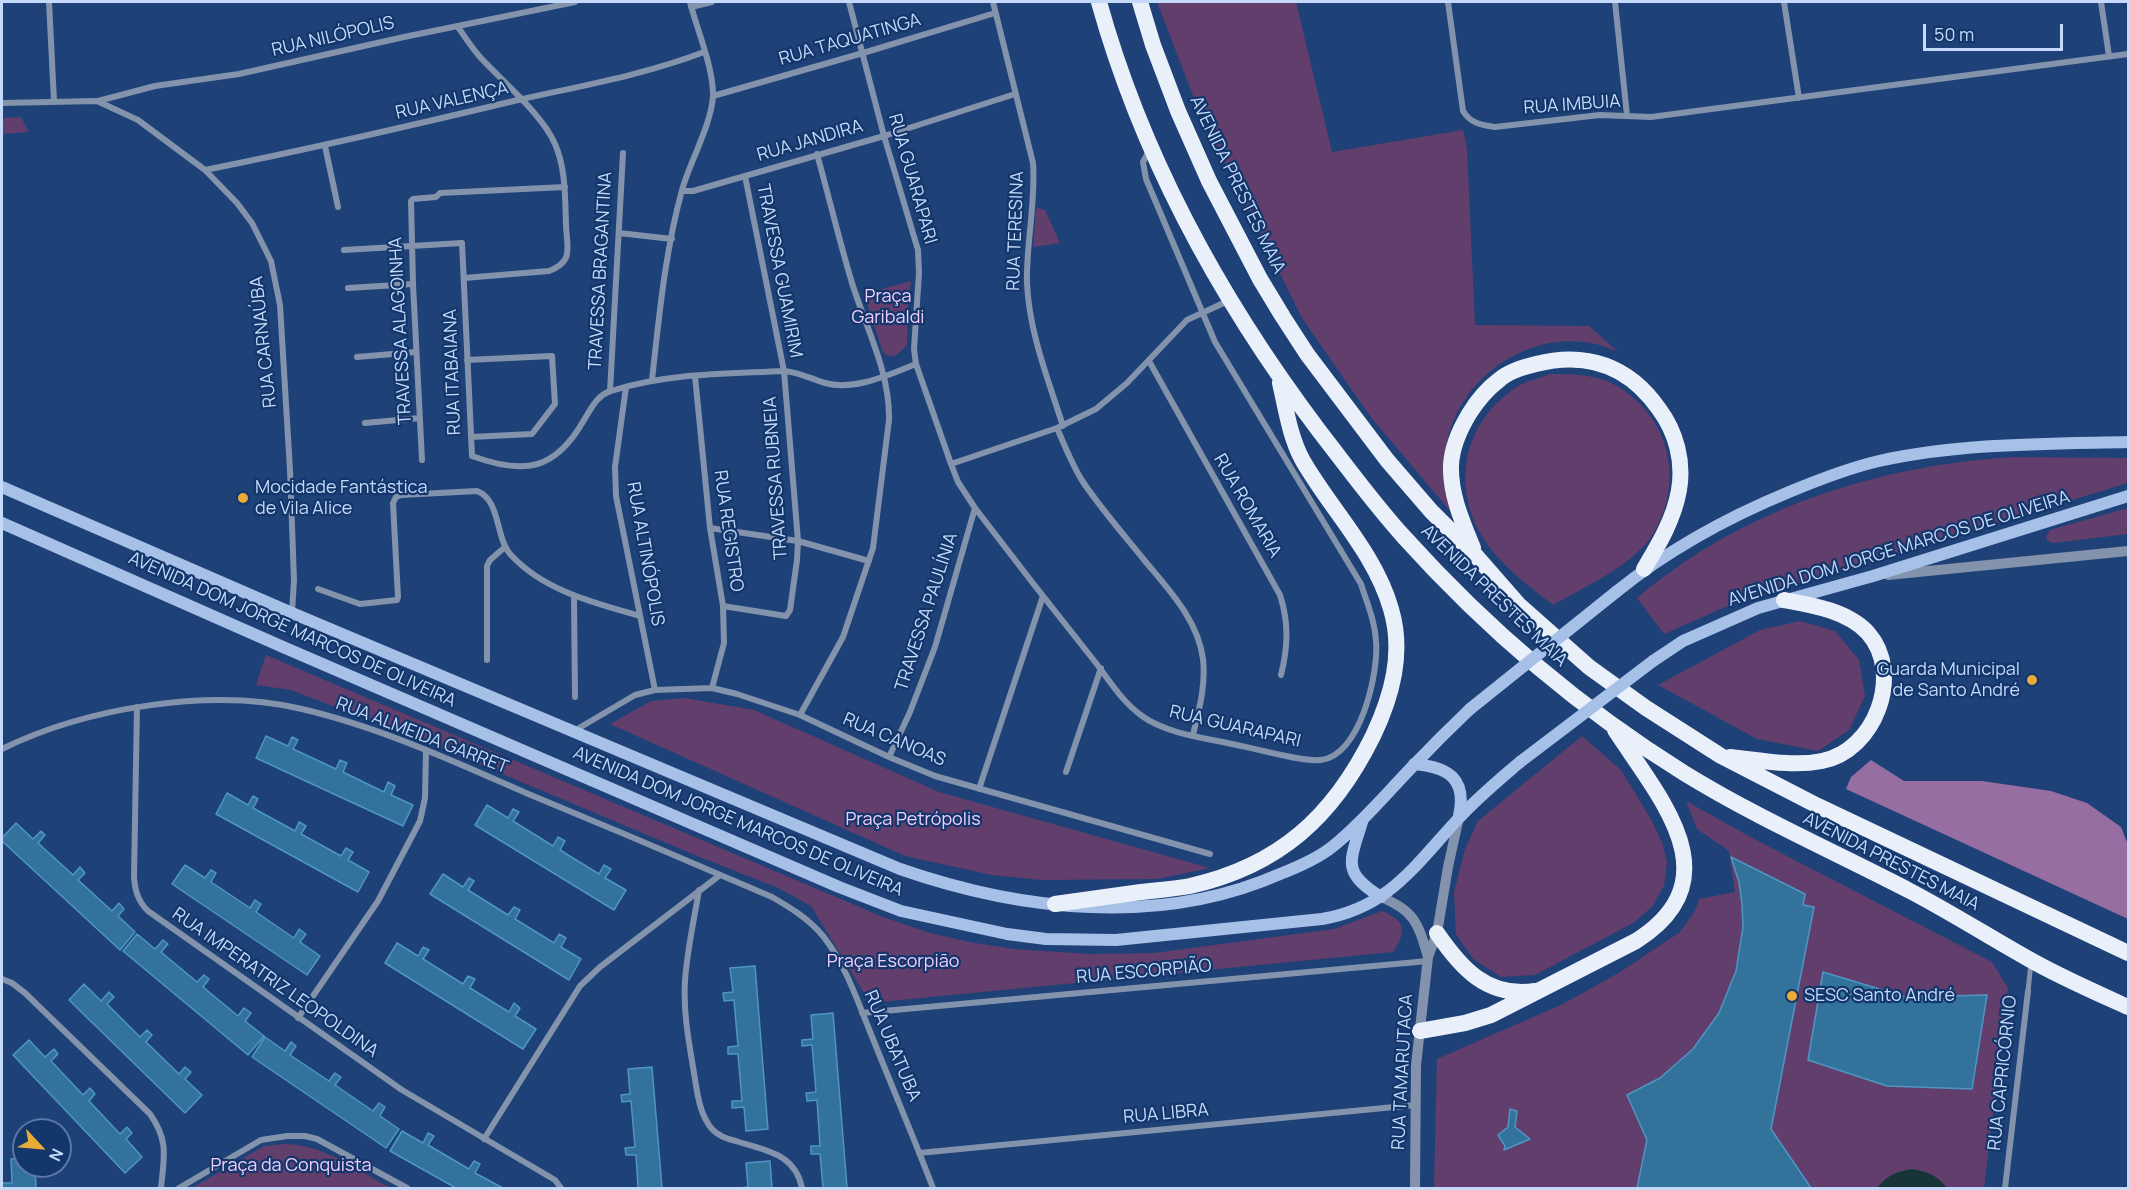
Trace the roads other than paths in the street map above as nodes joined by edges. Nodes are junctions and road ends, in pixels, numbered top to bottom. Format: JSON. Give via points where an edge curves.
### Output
{"nodes":[{"id":1,"x":49,"y":2,"type":"edge"},
{"id":2,"x":575,"y":2,"type":"edge"},
{"id":3,"x":712,"y":2,"type":"edge"},
{"id":4,"x":849,"y":2,"type":"edge"},
{"id":5,"x":993,"y":2,"type":"edge"},
{"id":6,"x":1099,"y":2,"type":"edge"},
{"id":7,"x":1140,"y":2,"type":"edge"},
{"id":8,"x":1448,"y":2,"type":"edge"},
{"id":9,"x":1615,"y":2,"type":"edge"},
{"id":10,"x":1784,"y":2,"type":"edge"},
{"id":11,"x":2101,"y":2,"type":"edge"},
{"id":12,"x":690,"y":4,"type":"edge"},
{"id":13,"x":995,"y":13,"type":"junction"},
{"id":14,"x":458,"y":27,"type":"junction"},
{"id":15,"x":704,"y":52,"type":"junction"},
{"id":16,"x":863,"y":53,"type":"junction"},
{"id":17,"x":2128,"y":54,"type":"edge"},
{"id":18,"x":2109,"y":56,"type":"junction"},
{"id":19,"x":1015,"y":94,"type":"junction"},
{"id":20,"x":713,"y":96,"type":"junction"},
{"id":21,"x":1799,"y":98,"type":"junction"},
{"id":22,"x":521,"y":100,"type":"junction"},
{"id":23,"x":54,"y":101,"type":"junction"},
{"id":24,"x":97,"y":101,"type":"junction"},
{"id":25,"x":2,"y":103,"type":"edge"},
{"id":26,"x":1627,"y":115,"type":"junction"},
{"id":27,"x":884,"y":136,"type":"junction"},
{"id":28,"x":325,"y":146,"type":"junction"},
{"id":29,"x":1150,"y":149,"type":"junction"},
{"id":30,"x":623,"y":153,"type":"dead end"},
{"id":31,"x":817,"y":154,"type":"junction"},
{"id":32,"x":205,"y":170,"type":"junction"},
{"id":33,"x":745,"y":176,"type":"junction"},
{"id":34,"x":565,"y":187,"type":"junction"},
{"id":35,"x":682,"y":191,"type":"junction"},
{"id":36,"x":338,"y":207,"type":"dead end"},
{"id":37,"x":618,"y":233,"type":"junction"},
{"id":38,"x":672,"y":239,"type":"junction"},
{"id":39,"x":411,"y":246,"type":"junction"},
{"id":40,"x":344,"y":250,"type":"dead end"},
{"id":41,"x":464,"y":278,"type":"junction"},
{"id":42,"x":412,"y":284,"type":"junction"},
{"id":43,"x":348,"y":288,"type":"dead end"},
{"id":44,"x":1229,"y":300,"type":"junction"},
{"id":45,"x":1203,"y":312,"type":"junction"},
{"id":46,"x":416,"y":352,"type":"junction"},
{"id":47,"x":357,"y":357,"type":"dead end"},
{"id":48,"x":468,"y":360,"type":"junction"},
{"id":49,"x":1149,"y":361,"type":"junction"},
{"id":50,"x":916,"y":363,"type":"junction"},
{"id":51,"x":784,"y":371,"type":"junction"},
{"id":52,"x":695,"y":376,"type":"junction"},
{"id":53,"x":1278,"y":376,"type":"junction"},
{"id":54,"x":884,"y":378,"type":"junction"},
{"id":55,"x":652,"y":380,"type":"junction"},
{"id":56,"x":626,"y":387,"type":"junction"},
{"id":57,"x":610,"y":391,"type":"junction"},
{"id":58,"x":420,"y":418,"type":"junction"},
{"id":59,"x":365,"y":423,"type":"dead end"},
{"id":60,"x":1060,"y":427,"type":"junction"},
{"id":61,"x":471,"y":437,"type":"junction"},
{"id":62,"x":2128,"y":442,"type":"edge"},
{"id":63,"x":422,"y":460,"type":"dead end"},
{"id":64,"x":951,"y":464,"type":"junction"},
{"id":65,"x":2,"y":487,"type":"edge"},
{"id":66,"x":2128,"y":496,"type":"edge"},
{"id":67,"x":975,"y":508,"type":"junction"},
{"id":68,"x":2,"y":523,"type":"edge"},
{"id":69,"x":710,"y":528,"type":"junction"},
{"id":70,"x":798,"y":541,"type":"junction"},
{"id":71,"x":505,"y":547,"type":"junction"},
{"id":72,"x":2128,"y":552,"type":"edge"},
{"id":73,"x":1477,"y":557,"type":"junction"},
{"id":74,"x":869,"y":561,"type":"junction"},
{"id":75,"x":1644,"y":569,"type":"junction"},
{"id":76,"x":1873,"y":576,"type":"junction"},
{"id":77,"x":318,"y":589,"type":"dead end"},
{"id":78,"x":1042,"y":596,"type":"junction"},
{"id":79,"x":574,"y":597,"type":"junction"},
{"id":80,"x":1784,"y":600,"type":"junction"},
{"id":81,"x":723,"y":606,"type":"junction"},
{"id":82,"x":292,"y":613,"type":"junction"},
{"id":83,"x":640,"y":616,"type":"junction"},
{"id":84,"x":487,"y":660,"type":"dead end"},
{"id":85,"x":1101,"y":668,"type":"junction"},
{"id":86,"x":1281,"y":675,"type":"dead end"},
{"id":87,"x":712,"y":688,"type":"junction"},
{"id":88,"x":655,"y":690,"type":"junction"},
{"id":89,"x":576,"y":697,"type":"dead end"},
{"id":90,"x":137,"y":707,"type":"junction"},
{"id":91,"x":800,"y":715,"type":"junction"},
{"id":92,"x":1612,"y":724,"type":"junction"},
{"id":93,"x":574,"y":731,"type":"junction"},
{"id":94,"x":1193,"y":735,"type":"junction"},
{"id":95,"x":2,"y":749,"type":"edge"},
{"id":96,"x":426,"y":750,"type":"junction"},
{"id":97,"x":1722,"y":756,"type":"junction"},
{"id":98,"x":889,"y":757,"type":"junction"},
{"id":99,"x":1414,"y":764,"type":"junction"},
{"id":100,"x":1065,"y":772,"type":"dead end"},
{"id":101,"x":979,"y":789,"type":"junction"},
{"id":102,"x":1459,"y":817,"type":"junction"},
{"id":103,"x":1362,"y":821,"type":"junction"},
{"id":104,"x":1210,"y":854,"type":"dead end"},
{"id":105,"x":720,"y":875,"type":"junction"},
{"id":106,"x":699,"y":890,"type":"junction"},
{"id":107,"x":1380,"y":897,"type":"junction"},
{"id":108,"x":1055,"y":904,"type":"junction"},
{"id":109,"x":810,"y":923,"type":"joint"},
{"id":110,"x":1437,"y":933,"type":"junction"},
{"id":111,"x":2128,"y":953,"type":"edge"},
{"id":112,"x":1428,"y":959,"type":"junction"},
{"id":113,"x":2031,"y":961,"type":"junction"},
{"id":114,"x":2,"y":979,"type":"edge"},
{"id":115,"x":1541,"y":990,"type":"junction"},
{"id":116,"x":2028,"y":992,"type":"joint"},
{"id":117,"x":2128,"y":1007,"type":"edge"},
{"id":118,"x":862,"y":1013,"type":"junction"},
{"id":119,"x":298,"y":1018,"type":"junction"},
{"id":120,"x":1420,"y":1031,"type":"junction"},
{"id":121,"x":1415,"y":1105,"type":"junction"},
{"id":122,"x":484,"y":1139,"type":"junction"},
{"id":123,"x":919,"y":1153,"type":"junction"},
{"id":124,"x":161,"y":1188,"type":"edge"},
{"id":125,"x":179,"y":1188,"type":"edge"},
{"id":126,"x":407,"y":1188,"type":"edge"},
{"id":127,"x":561,"y":1188,"type":"edge"},
{"id":128,"x":802,"y":1188,"type":"edge"},
{"id":129,"x":933,"y":1188,"type":"edge"},
{"id":130,"x":1415,"y":1188,"type":"edge"},
{"id":131,"x":2005,"y":1188,"type":"edge"}],
"edges":[{"from":1,"to":23,"type":"street"},
{"from":2,"to":14,"type":"street","name":"RUA NILÓPOLIS"},
{"from":3,"to":12,"type":"street"},
{"from":4,"to":16,"type":"street","name":"RUA GUARAPARI"},
{"from":5,"to":13,"type":"street","name":"RUA TERESINA"},
{"from":6,"to":29,"type":"highway","name":"AVENIDA PRESTES MAIA"},
{"from":7,"to":73,"type":"highway","name":"AVENIDA PRESTES MAIA","via":[[1178,111],[1260,279],[1307,354],[1387,460]]},
{"from":8,"to":26,"type":"street","name":"RUA IMBUIA","via":[[1461,103],[1472,121],[1496,127]]},
{"from":9,"to":26,"type":"street"},
{"from":10,"to":21,"type":"street"},
{"from":11,"to":18,"type":"street"},
{"from":12,"to":15,"type":"street"},
{"from":13,"to":16,"type":"street","name":"RUA TAQUATINGA"},
{"from":13,"to":19,"type":"street","name":"RUA TERESINA"},
{"from":14,"to":22,"type":"street","via":[[478,55]]},
{"from":14,"to":24,"type":"street","name":"RUA NILÓPOLIS","via":[[239,74],[133,90]]},
{"from":15,"to":20,"type":"street"},
{"from":15,"to":22,"type":"street","name":"RUA VALENÇA","via":[[675,63]]},
{"from":16,"to":20,"type":"street","name":"RUA TAQUATINGA"},
{"from":16,"to":27,"type":"street","name":"RUA GUARAPARI"},
{"from":17,"to":18,"type":"street","name":"RUA IMBUIA"},
{"from":18,"to":21,"type":"street","name":"RUA IMBUIA"},
{"from":19,"to":27,"type":"street","name":"RUA JANDIRA"},
{"from":19,"to":60,"type":"street","name":"RUA TERESINA","via":[[1033,163],[1027,248],[1031,319]]},
{"from":20,"to":35,"type":"street"},
{"from":21,"to":26,"type":"street","name":"RUA IMBUIA","via":[[1652,117]]},
{"from":22,"to":28,"type":"street","name":"RUA VALENÇA"},
{"from":22,"to":34,"type":"street","via":[[555,142]]},
{"from":23,"to":24,"type":"street","name":"RUA CARNAÚBA"},
{"from":23,"to":25,"type":"street","name":"RUA CARNAÚBA"},
{"from":24,"to":32,"type":"street","name":"RUA CARNAÚBA","via":[[138,120]]},
{"from":27,"to":31,"type":"street","name":"RUA JANDIRA"},
{"from":27,"to":50,"type":"street","name":"RUA GUARAPARI","via":[[918,250]]},
{"from":28,"to":32,"type":"street","name":"RUA VALENÇA"},
{"from":28,"to":36,"type":"street"},
{"from":29,"to":44,"type":"highway","name":"AVENIDA PRESTES MAIA"},
{"from":29,"to":45,"type":"street","name":"RUA GUARAPARI","via":[[1143,162],[1146,179]]},
{"from":30,"to":37,"type":"street","name":"TRAVESSA BRAGANTINA"},
{"from":31,"to":33,"type":"street","name":"RUA JANDIRA"},
{"from":31,"to":54,"type":"street"},
{"from":32,"to":82,"type":"street","name":"RUA CARNAÚBA","via":[[252,223],[271,261],[276,282],[290,470]]},
{"from":33,"to":35,"type":"street","name":"RUA JANDIRA"},
{"from":33,"to":51,"type":"street","name":"TRAVESSA GUAMIRIM"},
{"from":34,"to":39,"type":"street","name":"TRAVESSA ALAGOINHA","via":[[440,193],[413,199]]},
{"from":34,"to":41,"type":"street","via":[[567,255],[561,266],[549,271]]},
{"from":35,"to":38,"type":"street"},
{"from":37,"to":38,"type":"street"},
{"from":37,"to":57,"type":"street","name":"TRAVESSA BRAGANTINA"},
{"from":38,"to":55,"type":"street"},
{"from":39,"to":40,"type":"street","name":"RUA ITABAIANA"},
{"from":39,"to":41,"type":"street","name":"RUA ITABAIANA","via":[[462,243]]},
{"from":39,"to":42,"type":"street","name":"TRAVESSA ALAGOINHA"},
{"from":41,"to":48,"type":"street","name":"RUA ITABAIANA"},
{"from":42,"to":43,"type":"street"},
{"from":42,"to":46,"type":"street","name":"TRAVESSA ALAGOINHA"},
{"from":44,"to":45,"type":"street"},
{"from":44,"to":53,"type":"highway","name":"AVENIDA PRESTES MAIA"},
{"from":45,"to":49,"type":"street","via":[[1187,320]]},
{"from":45,"to":94,"type":"street","name":"RUA GUARAPARI","via":[[1215,342],[1361,584],[1375,626],[1377,655],[1361,718],[1341,751],[1330,758],[1309,760]]},
{"from":46,"to":47,"type":"street"},
{"from":46,"to":58,"type":"street","name":"TRAVESSA ALAGOINHA"},
{"from":48,"to":61,"type":"street","name":"RUA ITABAIANA"},
{"from":48,"to":61,"type":"street","via":[[552,356],[555,405],[532,434]]},
{"from":49,"to":60,"type":"street","via":[[1096,409]]},
{"from":49,"to":86,"type":"street","name":"RUA ROMARIA","via":[[1280,595],[1287,642]]},
{"from":50,"to":54,"type":"street"},
{"from":50,"to":64,"type":"street","name":"RUA GUARAPARI"},
{"from":51,"to":52,"type":"street"},
{"from":51,"to":54,"type":"street","via":[[836,385]]},
{"from":51,"to":70,"type":"street","name":"TRAVESSA RUBNEIA"},
{"from":52,"to":55,"type":"street"},
{"from":52,"to":69,"type":"street","name":"RUA REGISTRO"},
{"from":53,"to":92,"type":"highway","name":"AVENIDA PRESTES MAIA","via":[[1405,538],[1511,645]]},
{"from":53,"to":108,"type":"highway","via":[[1297,450],[1369,559],[1391,609],[1396,628],[1396,663],[1379,723],[1335,798],[1298,838],[1267,858],[1189,886]]},
{"from":54,"to":74,"type":"street","via":[[890,401],[889,420]]},
{"from":55,"to":56,"type":"street"},
{"from":56,"to":57,"type":"street"},
{"from":56,"to":83,"type":"street","name":"RUA ALTINÓPOLIS","via":[[615,467],[616,490]]},
{"from":57,"to":61,"type":"street","name":"RUA ITABAIANA","via":[[597,400],[565,447],[532,466],[512,468],[472,456]]},
{"from":58,"to":59,"type":"street"},
{"from":58,"to":63,"type":"street","name":"TRAVESSA ALAGOINHA"},
{"from":60,"to":64,"type":"street"},
{"from":60,"to":94,"type":"street","name":"RUA TERESINA","via":[[1084,483],[1178,600],[1191,623],[1203,657],[1202,697]]},
{"from":62,"to":75,"type":"main road","via":[[1999,446],[1878,461],[1828,476],[1733,517]]},
{"from":64,"to":67,"type":"street","name":"RUA GUARAPARI"},
{"from":65,"to":82,"type":"main road","name":"AVENIDA DOM JORGE MARCOS DE OLIVEIRA"},
{"from":66,"to":76,"type":"main road","name":"AVENIDA DOM JORGE MARCOS DE OLIVEIRA"},
{"from":67,"to":78,"type":"street","name":"RUA GUARAPARI"},
{"from":67,"to":98,"type":"street","name":"TRAVESSA PAULÍNIA","via":[[935,647]]},
{"from":68,"to":107,"type":"main road","name":"AVENIDA DOM JORGE MARCOS DE OLIVEIRA","via":[[663,812],[901,911],[1007,934],[1116,940],[1335,916]]},
{"from":69,"to":70,"type":"street"},
{"from":69,"to":81,"type":"street","name":"RUA REGISTRO"},
{"from":70,"to":74,"type":"street"},
{"from":70,"to":81,"type":"street","name":"TRAVESSA RUBNEIA","via":[[798,560],[786,616]]},
{"from":71,"to":77,"type":"street","via":[[482,493],[400,495],[393,503],[397,600],[360,604]]},
{"from":71,"to":79,"type":"street","via":[[526,568]]},
{"from":71,"to":84,"type":"street","via":[[487,566]]},
{"from":72,"to":76,"type":"street"},
{"from":73,"to":75,"type":"highway","via":[[1452,488],[1451,464],[1465,421],[1486,391],[1506,375],[1544,362],[1578,359],[1590,360],[1628,377],[1650,396],[1669,423],[1679,452],[1675,507]]},
{"from":73,"to":97,"type":"highway","name":"AVENIDA PRESTES MAIA","via":[[1519,605],[1590,667]]},
{"from":74,"to":91,"type":"street","via":[[843,637]]},
{"from":75,"to":99,"type":"main road","name":"AVENIDA DOM JORGE MARCOS DE OLIVEIRA","bridge":true,"via":[[1470,709]]},
{"from":76,"to":80,"type":"main road","name":"AVENIDA DOM JORGE MARCOS DE OLIVEIRA"},
{"from":78,"to":85,"type":"street","name":"RUA GUARAPARI"},
{"from":78,"to":101,"type":"street"},
{"from":79,"to":83,"type":"street"},
{"from":79,"to":89,"type":"street"},
{"from":80,"to":97,"type":"highway","via":[[1844,617],[1868,634],[1884,669],[1883,695],[1877,712],[1860,739],[1823,761],[1785,763]]},
{"from":80,"to":102,"type":"main road","name":"AVENIDA DOM JORGE MARCOS DE OLIVEIRA","bridge":true,"via":[[1732,618],[1653,661],[1520,762]]},
{"from":81,"to":87,"type":"street","name":"RUA REGISTRO","via":[[724,643]]},
{"from":82,"to":93,"type":"main road","name":"AVENIDA DOM JORGE MARCOS DE OLIVEIRA"},
{"from":83,"to":88,"type":"street","name":"RUA ALTINÓPOLIS"},
{"from":85,"to":94,"type":"street","name":"RUA GUARAPARI","via":[[1121,697],[1145,718]]},
{"from":85,"to":100,"type":"street"},
{"from":87,"to":88,"type":"street","name":"RUA CANOAS"},
{"from":87,"to":91,"type":"street","name":"RUA CANOAS"},
{"from":88,"to":93,"type":"street","name":"RUA CANOAS","via":[[635,695]]},
{"from":90,"to":95,"type":"street","name":"RUA ALMEIDA GARRET","via":[[41,732]]},
{"from":90,"to":96,"type":"street","name":"RUA ALMEIDA GARRET","via":[[214,700],[269,703],[328,715]]},
{"from":90,"to":119,"type":"street","name":"RUA IMPERATRIZ LEOPOLDINA","via":[[137,896],[148,911]]},
{"from":91,"to":98,"type":"street","name":"RUA CANOAS"},
{"from":92,"to":113,"type":"highway","name":"AVENIDA PRESTES MAIA","via":[[1683,773],[1912,892]]},
{"from":92,"to":115,"type":"highway","via":[[1676,830],[1684,861],[1682,887],[1674,906],[1653,930]]},
{"from":93,"to":108,"type":"main road","name":"AVENIDA DOM JORGE MARCOS DE OLIVEIRA","via":[[900,869],[988,894]]},
{"from":96,"to":105,"type":"street","name":"RUA ALMEIDA GARRET"},
{"from":96,"to":119,"type":"street","via":[[425,798],[420,821],[378,901]]},
{"from":97,"to":111,"type":"highway","name":"AVENIDA PRESTES MAIA","via":[[1818,806]]},
{"from":98,"to":101,"type":"street","name":"RUA CANOAS"},
{"from":99,"to":102,"type":"main road","via":[[1442,769],[1456,780],[1462,801]]},
{"from":99,"to":103,"type":"main road","name":"AVENIDA DOM JORGE MARCOS DE OLIVEIRA"},
{"from":101,"to":104,"type":"street","name":"RUA CANOAS"},
{"from":102,"to":107,"type":"main road","name":"AVENIDA DOM JORGE MARCOS DE OLIVEIRA","via":[[1408,875]]},
{"from":102,"to":110,"type":"street","name":"RUA TAMARUTACA"},
{"from":103,"to":107,"type":"main road","via":[[1351,859],[1352,871],[1363,886]]},
{"from":103,"to":108,"type":"main road","name":"AVENIDA DOM JORGE MARCOS DE OLIVEIRA","via":[[1330,849],[1295,868],[1220,896],[1154,906],[1095,908]]},
{"from":105,"to":106,"type":"street"},
{"from":105,"to":109,"type":"street","name":"RUA ALMEIDA GARRET","via":[[772,897]]},
{"from":106,"to":122,"type":"street","via":[[580,986]]},
{"from":106,"to":128,"type":"street","via":[[687,957],[685,998],[703,1111],[713,1131],[723,1137],[789,1161]]},
{"from":107,"to":112,"type":"street","name":"RUA TAMARUTACA","via":[[1414,917]]},
{"from":109,"to":118,"type":"street","name":"RUA UBATUBA","via":[[838,960]]},
{"from":110,"to":112,"type":"street","name":"RUA TAMARUTACA"},
{"from":110,"to":115,"type":"highway","via":[[1457,962],[1485,982],[1521,993]]},
{"from":112,"to":118,"type":"street","name":"RUA ESCORPIÃO"},
{"from":112,"to":120,"type":"street","name":"RUA TAMARUTACA"},
{"from":113,"to":116,"type":"street","name":"RUA CAPRICÓRNIO"},
{"from":113,"to":117,"type":"highway","name":"AVENIDA PRESTES MAIA"},
{"from":114,"to":124,"type":"street","via":[[26,993],[150,1114],[165,1147]]},
{"from":115,"to":120,"type":"highway","via":[[1479,1019]]},
{"from":116,"to":131,"type":"street","name":"RUA CAPRICÓRNIO"},
{"from":118,"to":123,"type":"street","name":"RUA UBATUBA"},
{"from":119,"to":122,"type":"street","name":"RUA IMPERATRIZ LEOPOLDINA","via":[[402,1090]]},
{"from":120,"to":121,"type":"street","name":"RUA TAMARUTACA"},
{"from":121,"to":123,"type":"street","name":"RUA LIBRA"},
{"from":121,"to":130,"type":"street","name":"RUA TAMARUTACA"},
{"from":122,"to":127,"type":"street","name":"RUA IMPERATRIZ LEOPOLDINA","via":[[555,1180]]},
{"from":123,"to":129,"type":"street","name":"RUA UBATUBA"},
{"from":125,"to":126,"type":"street","via":[[261,1140],[287,1136],[317,1140]]}]}
